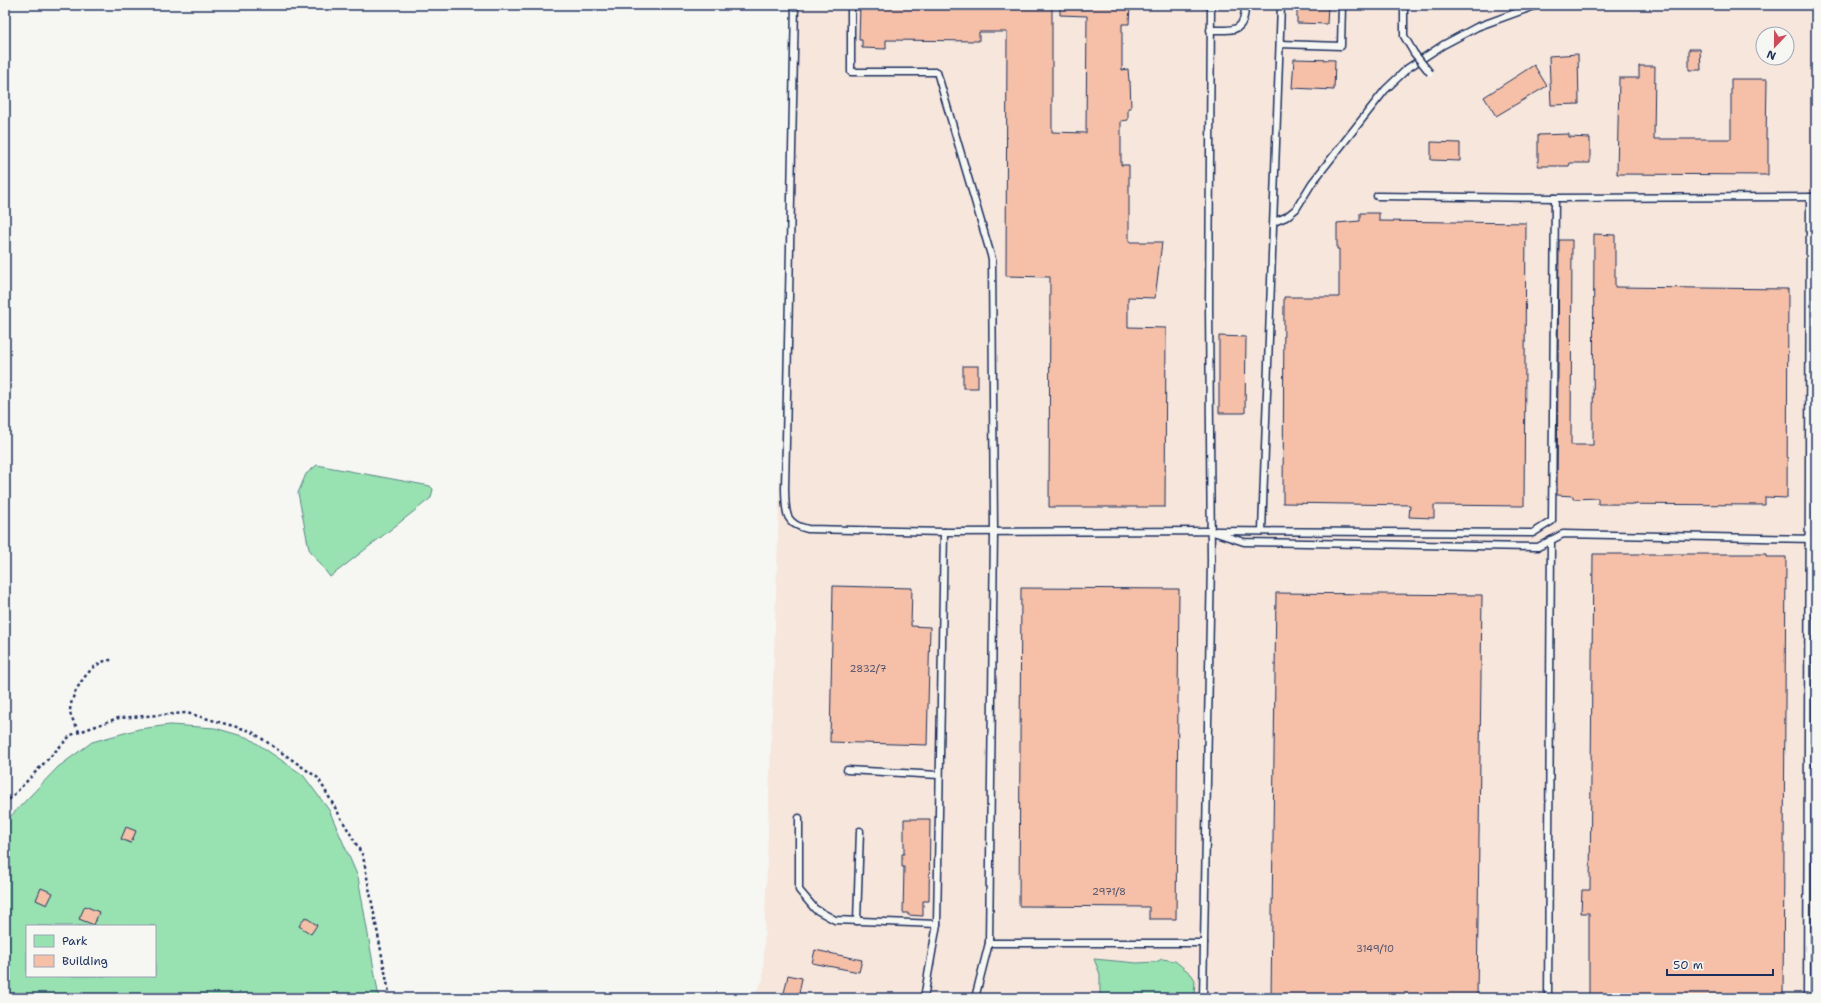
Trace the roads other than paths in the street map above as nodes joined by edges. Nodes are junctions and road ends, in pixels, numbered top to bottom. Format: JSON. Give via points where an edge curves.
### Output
{"nodes":[{"id":1,"x":795,"y":5,"type":"edge"},
{"id":2,"x":851,"y":5,"type":"edge"},
{"id":3,"x":1211,"y":5,"type":"edge"},
{"id":4,"x":1245,"y":5,"type":"edge"},
{"id":5,"x":1282,"y":5,"type":"edge"},
{"id":6,"x":1342,"y":5,"type":"edge"},
{"id":7,"x":1404,"y":5,"type":"edge"},
{"id":8,"x":1537,"y":5,"type":"edge"},
{"id":9,"x":1210,"y":30,"type":"junction"},
{"id":10,"x":1280,"y":44,"type":"junction"},
{"id":11,"x":1430,"y":72,"type":"dead end"},
{"id":12,"x":1377,"y":196,"type":"dead end"},
{"id":13,"x":1813,"y":197,"type":"edge"},
{"id":14,"x":1555,"y":198,"type":"junction"},
{"id":15,"x":1274,"y":222,"type":"junction"},
{"id":16,"x":1210,"y":531,"type":"junction"},
{"id":17,"x":1262,"y":531,"type":"junction"},
{"id":18,"x":944,"y":532,"type":"junction"},
{"id":19,"x":994,"y":532,"type":"junction"},
{"id":20,"x":1809,"y":539,"type":"junction"},
{"id":21,"x":1816,"y":539,"type":"edge"},
{"id":22,"x":1551,"y":540,"type":"junction"},
{"id":23,"x":846,"y":770,"type":"dead end"},
{"id":24,"x":939,"y":775,"type":"junction"},
{"id":25,"x":799,"y":818,"type":"dead end"},
{"id":26,"x":860,"y":831,"type":"dead end"},
{"id":27,"x":858,"y":921,"type":"junction"},
{"id":28,"x":937,"y":924,"type":"junction"},
{"id":29,"x":989,"y":943,"type":"junction"},
{"id":30,"x":1204,"y":943,"type":"junction"},
{"id":31,"x":924,"y":998,"type":"edge"},
{"id":32,"x":975,"y":998,"type":"edge"},
{"id":33,"x":1203,"y":998,"type":"edge"},
{"id":34,"x":1548,"y":998,"type":"edge"},
{"id":35,"x":1807,"y":998,"type":"edge"}],
"edges":[{"from":1,"to":18,"type":"lane","via":[[786,512],[794,525],[808,529]]},
{"from":2,"to":19,"type":"lane","via":[[851,72],[937,72],[992,259]]},
{"from":3,"to":9,"type":"lane"},
{"from":4,"to":9,"type":"lane","via":[[1244,21],[1241,26],[1230,30]]},
{"from":5,"to":10,"type":"lane"},
{"from":6,"to":10,"type":"lane","via":[[1341,46]]},
{"from":7,"to":11,"type":"lane","bridge":true,"via":[[1404,36]]},
{"from":8,"to":15,"type":"lane","via":[[1477,27],[1408,68],[1385,90],[1312,183],[1296,210]]},
{"from":9,"to":16,"type":"lane"},
{"from":10,"to":15,"type":"lane"},
{"from":12,"to":14,"type":"lane"},
{"from":13,"to":14,"type":"lane"},
{"from":13,"to":20,"type":"lane"},
{"from":14,"to":17,"type":"lane","via":[[1552,521],[1533,533]]},
{"from":15,"to":17,"type":"lane"},
{"from":16,"to":17,"type":"lane"},
{"from":16,"to":19,"type":"lane"},
{"from":16,"to":22,"type":"lane","via":[[1244,542],[1538,547]]},
{"from":16,"to":30,"type":"lane"},
{"from":18,"to":19,"type":"lane"},
{"from":18,"to":24,"type":"lane"},
{"from":19,"to":29,"type":"lane"},
{"from":20,"to":21,"type":"lane"},
{"from":20,"to":22,"type":"lane","via":[[1563,534]]},
{"from":20,"to":35,"type":"lane"},
{"from":22,"to":34,"type":"lane"},
{"from":23,"to":24,"type":"lane"},
{"from":24,"to":28,"type":"lane"},
{"from":25,"to":27,"type":"lane","via":[[799,890],[815,909],[835,920]]},
{"from":26,"to":27,"type":"lane"},
{"from":27,"to":28,"type":"lane"},
{"from":28,"to":31,"type":"lane"},
{"from":29,"to":30,"type":"lane"},
{"from":29,"to":32,"type":"lane"},
{"from":30,"to":33,"type":"lane"}]}
